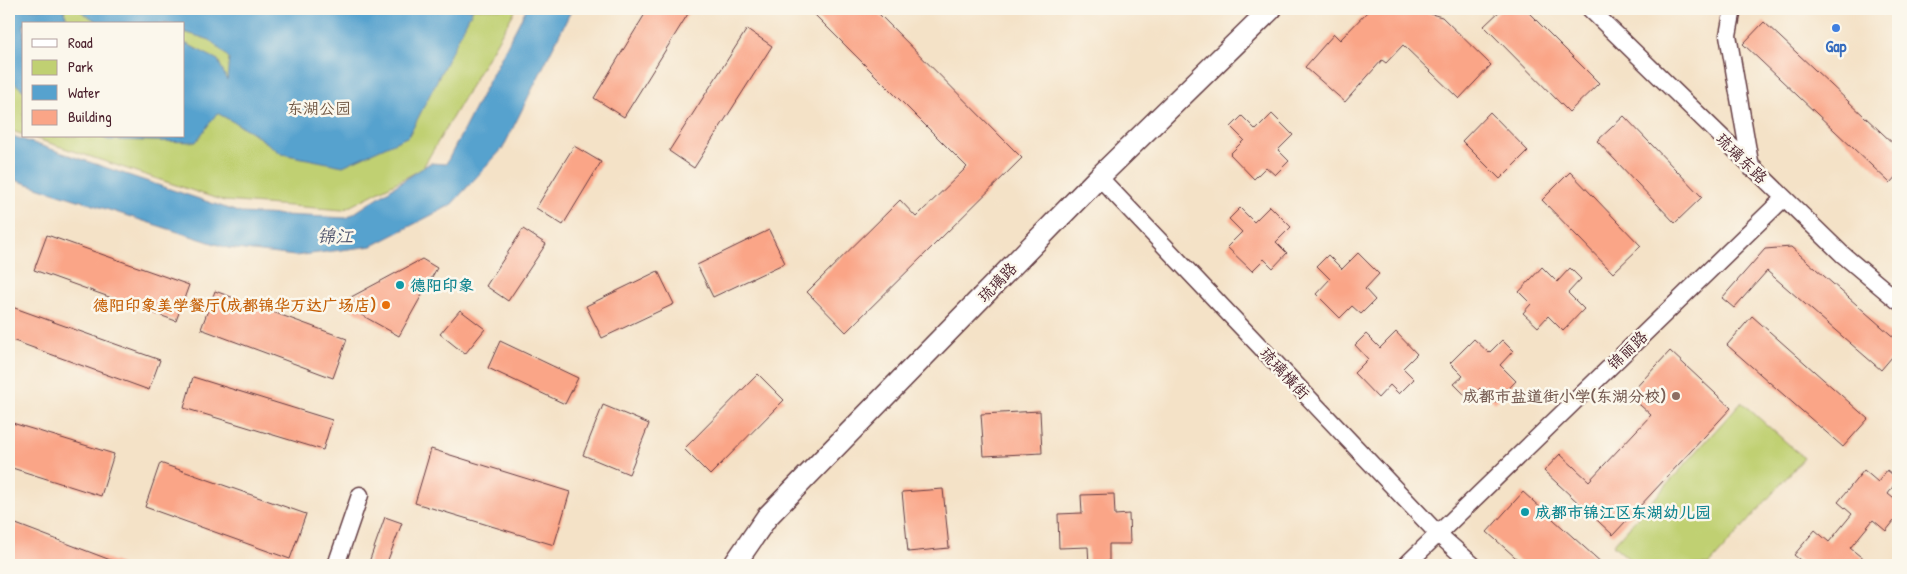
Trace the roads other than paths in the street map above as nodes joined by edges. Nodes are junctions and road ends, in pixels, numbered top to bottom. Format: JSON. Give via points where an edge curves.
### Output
{"nodes":[{"id":1,"x":1271,"y":9,"type":"edge"},
{"id":2,"x":1590,"y":9,"type":"edge"},
{"id":3,"x":1733,"y":9,"type":"edge"},
{"id":4,"x":1751,"y":168,"type":"junction"},
{"id":5,"x":1099,"y":177,"type":"junction"},
{"id":6,"x":1784,"y":198,"type":"junction"},
{"id":7,"x":1898,"y":302,"type":"edge"},
{"id":8,"x":360,"y":495,"type":"dead end"},
{"id":9,"x":1438,"y":534,"type":"junction"},
{"id":10,"x":336,"y":565,"type":"edge"},
{"id":11,"x":734,"y":565,"type":"edge"},
{"id":12,"x":1406,"y":565,"type":"edge"},
{"id":13,"x":1473,"y":565,"type":"edge"}],
"edges":[{"from":1,"to":5,"type":"street","name":"琉璃路"},
{"from":2,"to":4,"type":"street","name":"琉璃东路"},
{"from":3,"to":4,"type":"street","via":[[1728,36]]},
{"from":4,"to":6,"type":"street","name":"琉璃东路"},
{"from":5,"to":9,"type":"street","name":"琉璃横街"},
{"from":5,"to":11,"type":"street","name":"琉璃路","via":[[767,517]]},
{"from":6,"to":7,"type":"street","name":"琉璃东路"},
{"from":6,"to":9,"type":"street","name":"锦丽路"},
{"from":8,"to":10,"type":"street"},
{"from":9,"to":12,"type":"street","name":"锦丽路"},
{"from":9,"to":13,"type":"street","name":"琉璃横街"}]}
